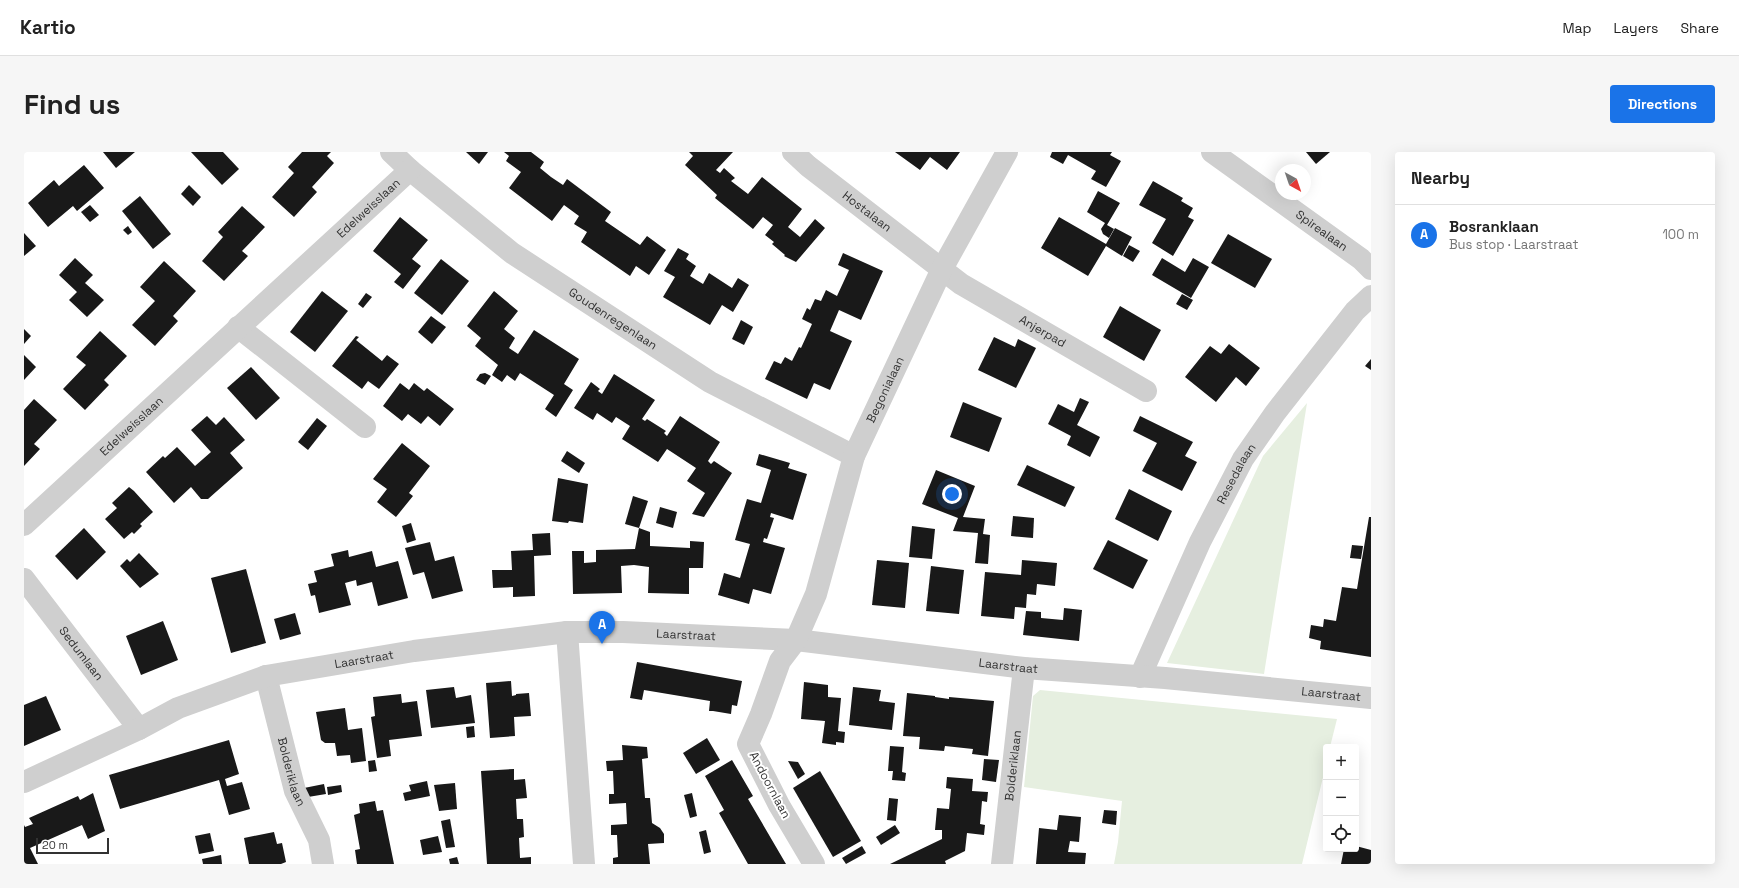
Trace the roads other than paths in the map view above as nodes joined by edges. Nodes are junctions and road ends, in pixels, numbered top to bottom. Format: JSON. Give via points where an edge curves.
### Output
{"nodes":[{"id":1,"x":391,"y":152,"type":"edge"},
{"id":2,"x":793,"y":152,"type":"edge"},
{"id":3,"x":1007,"y":152,"type":"edge"},
{"id":4,"x":1212,"y":152,"type":"edge"},
{"id":5,"x":410,"y":170,"type":"junction"},
{"id":6,"x":942,"y":269,"type":"junction"},
{"id":7,"x":1371,"y":269,"type":"edge"},
{"id":8,"x":1371,"y":296,"type":"edge"},
{"id":9,"x":238,"y":327,"type":"junction"},
{"id":10,"x":1146,"y":391,"type":"dead end"},
{"id":11,"x":365,"y":427,"type":"dead end"},
{"id":12,"x":854,"y":456,"type":"junction"},
{"id":13,"x":24,"y":525,"type":"edge"},
{"id":14,"x":24,"y":579,"type":"edge"},
{"id":15,"x":567,"y":632,"type":"junction"},
{"id":16,"x":796,"y":640,"type":"junction"},
{"id":17,"x":1024,"y":668,"type":"junction"},
{"id":18,"x":266,"y":676,"type":"junction"},
{"id":19,"x":1140,"y":677,"type":"junction"},
{"id":20,"x":1371,"y":698,"type":"edge"},
{"id":21,"x":138,"y":729,"type":"junction"},
{"id":22,"x":24,"y":782,"type":"edge"},
{"id":23,"x":323,"y":864,"type":"edge"},
{"id":24,"x":584,"y":864,"type":"edge"},
{"id":25,"x":814,"y":864,"type":"edge"},
{"id":26,"x":1002,"y":864,"type":"edge"}],
"edges":[{"from":1,"to":5,"type":"street","name":"Goudenregenlaan"},
{"from":2,"to":6,"type":"street","name":"Hostalaan"},
{"from":3,"to":6,"type":"street","name":"Begonialaan"},
{"from":4,"to":7,"type":"street","name":"Spirealaan","via":[[1361,259]]},
{"from":5,"to":9,"type":"street","name":"Edelweisslaan"},
{"from":5,"to":12,"type":"street","name":"Goudenregenlaan","via":[[512,253],[710,382]]},
{"from":6,"to":10,"type":"street","name":"Anjerpad","via":[[960,284]]},
{"from":6,"to":12,"type":"street","name":"Begonialaan"},
{"from":8,"to":19,"type":"street","name":"Resedalaan","via":[[1355,311],[1243,459],[1200,542]]},
{"from":9,"to":11,"type":"street"},
{"from":9,"to":13,"type":"street","name":"Edelweisslaan"},
{"from":12,"to":16,"type":"street","name":"Begonialaan","via":[[816,594]]},
{"from":14,"to":21,"type":"street","name":"Sedumlaan"},
{"from":15,"to":16,"type":"street","name":"Laarstraat"},
{"from":15,"to":18,"type":"street","name":"Laarstraat","via":[[414,651]]},
{"from":15,"to":24,"type":"street"},
{"from":16,"to":17,"type":"street","name":"Laarstraat"},
{"from":16,"to":25,"type":"street","name":"Andoornlaan","via":[[780,661],[748,744],[779,805]]},
{"from":17,"to":19,"type":"street","name":"Laarstraat"},
{"from":17,"to":26,"type":"street","name":"Bolderiklaan"},
{"from":18,"to":21,"type":"street","name":"Laarstraat","via":[[178,708]]},
{"from":18,"to":23,"type":"street","name":"Bolderiklaan","via":[[295,791],[319,840]]},
{"from":19,"to":20,"type":"street","name":"Laarstraat"},
{"from":21,"to":22,"type":"street","name":"Laarstraat"}]}
